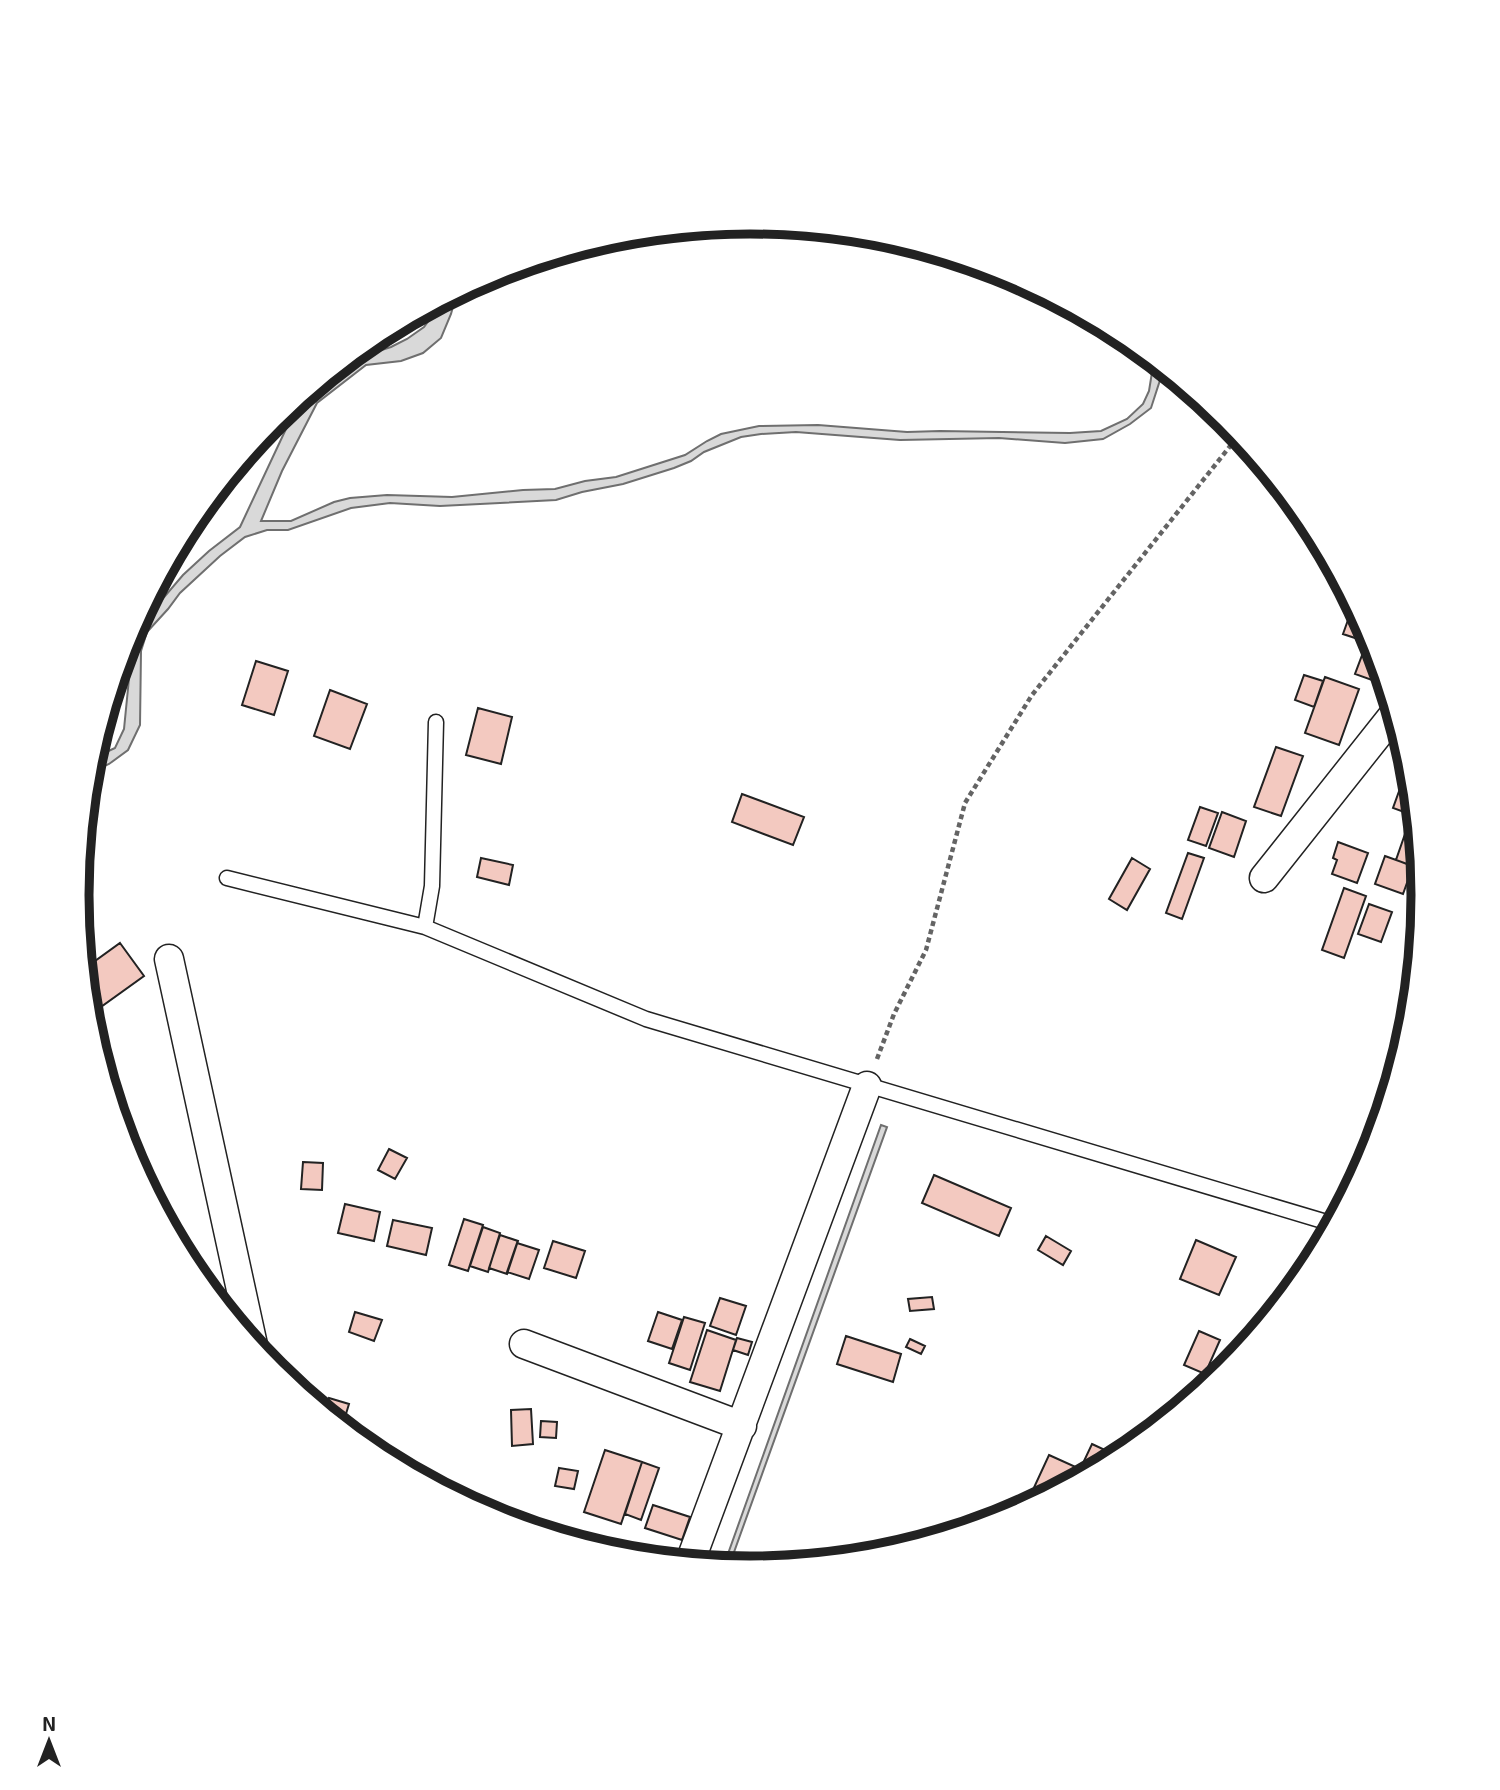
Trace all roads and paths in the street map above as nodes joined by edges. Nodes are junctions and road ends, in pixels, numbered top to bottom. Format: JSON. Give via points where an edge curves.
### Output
{"nodes":[{"id":1,"x":1232,"y":444,"type":"edge"},
{"id":2,"x":436,"y":722,"type":"dead end"},
{"id":3,"x":1388,"y":722,"type":"edge"},
{"id":4,"x":227,"y":878,"type":"dead end"},
{"id":5,"x":1264,"y":878,"type":"dead end"},
{"id":6,"x":425,"y":927,"type":"junction"},
{"id":7,"x":169,"y":959,"type":"dead end"},
{"id":8,"x":867,"y":1086,"type":"junction"},
{"id":9,"x":1324,"y":1221,"type":"edge"},
{"id":10,"x":249,"y":1326,"type":"edge"},
{"id":11,"x":524,"y":1343,"type":"dead end"},
{"id":12,"x":742,"y":1426,"type":"junction"},
{"id":13,"x":694,"y":1553,"type":"edge"}],
"edges":[{"from":1,"to":8,"type":"path","via":[[1032,695],[965,803],[926,950],[894,1014]]},
{"from":2,"to":6,"type":"lane","via":[[432,886]]},
{"from":3,"to":5,"type":"street"},
{"from":4,"to":6,"type":"lane"},
{"from":6,"to":8,"type":"lane","via":[[646,1019]]},
{"from":7,"to":10,"type":"street"},
{"from":8,"to":9,"type":"lane"},
{"from":8,"to":12,"type":"street"},
{"from":11,"to":12,"type":"street"},
{"from":12,"to":13,"type":"street"}]}
